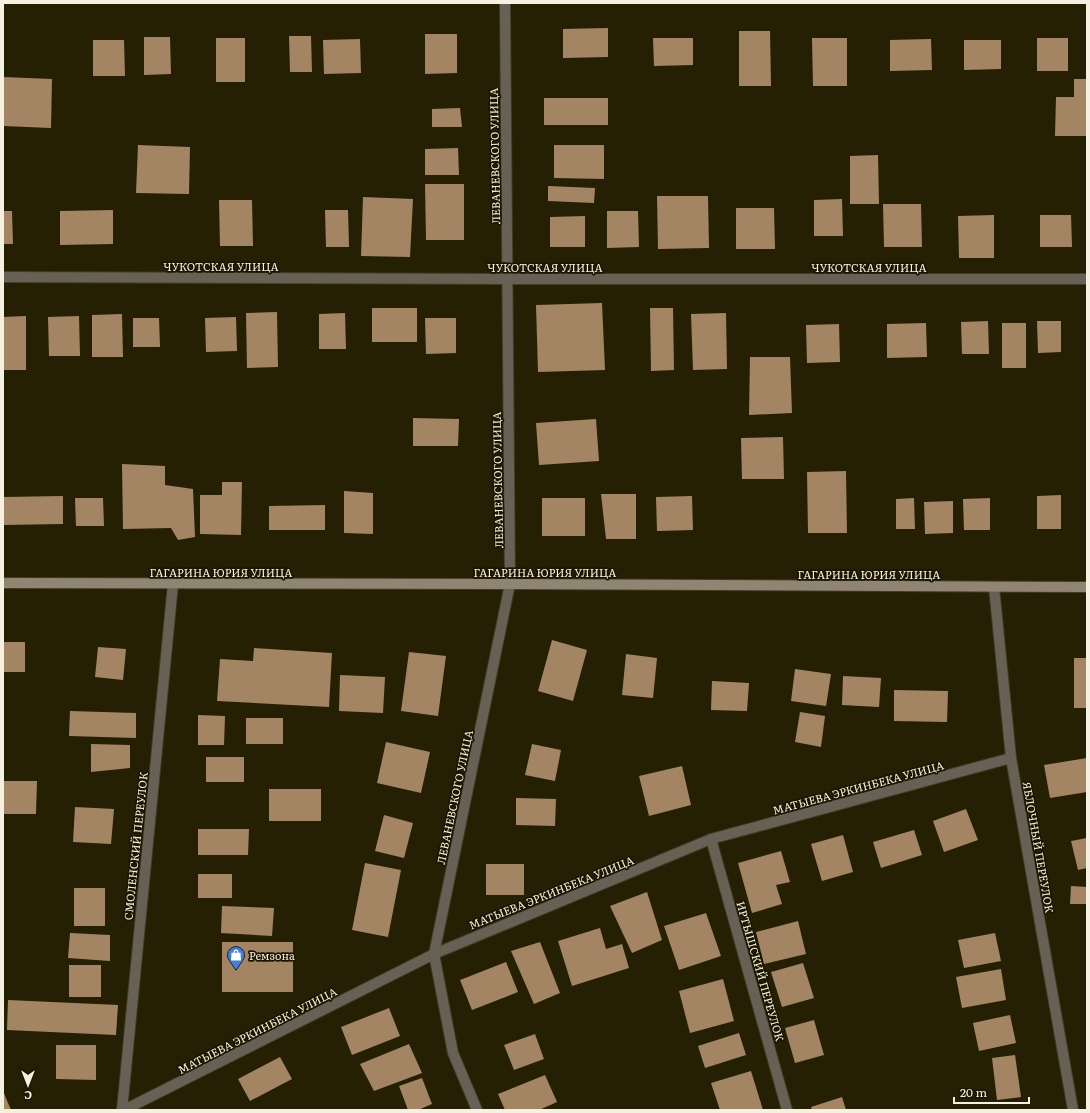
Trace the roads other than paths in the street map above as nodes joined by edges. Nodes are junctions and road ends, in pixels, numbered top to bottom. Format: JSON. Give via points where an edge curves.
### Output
{"nodes":[{"id":1,"x":505,"y":3,"type":"edge"},
{"id":2,"x":3,"y":277,"type":"edge"},
{"id":3,"x":507,"y":279,"type":"junction"},
{"id":4,"x":1087,"y":279,"type":"edge"},
{"id":5,"x":3,"y":583,"type":"edge"},
{"id":6,"x":173,"y":584,"type":"junction"},
{"id":7,"x":510,"y":584,"type":"junction"},
{"id":8,"x":994,"y":587,"type":"junction"},
{"id":9,"x":1087,"y":587,"type":"edge"},
{"id":10,"x":1011,"y":758,"type":"junction"},
{"id":11,"x":711,"y":839,"type":"junction"},
{"id":12,"x":434,"y":954,"type":"junction"},
{"id":13,"x":123,"y":1110,"type":"edge"},
{"id":14,"x":477,"y":1110,"type":"edge"},
{"id":15,"x":787,"y":1110,"type":"edge"},
{"id":16,"x":1073,"y":1110,"type":"edge"}],
"edges":[{"from":1,"to":3,"type":"street","name":"ЛЕВАНЕВСКОГО УЛИЦА"},
{"from":2,"to":3,"type":"street","name":"ЧУКОТСКАЯ УЛИЦА"},
{"from":3,"to":4,"type":"street","name":"ЧУКОТСКАЯ УЛИЦА"},
{"from":3,"to":7,"type":"street","name":"ЛЕВАНЕВСКОГО УЛИЦА"},
{"from":5,"to":6,"type":"main road","name":"ГАГАРИНА ЮРИЯ УЛИЦА"},
{"from":6,"to":7,"type":"main road","name":"ГАГАРИНА ЮРИЯ УЛИЦА"},
{"from":6,"to":13,"type":"street","name":"СМОЛЕНСКИЙ ПЕРЕУЛОК"},
{"from":7,"to":8,"type":"main road","name":"ГАГАРИНА ЮРИЯ УЛИЦА"},
{"from":7,"to":12,"type":"street","name":"ЛЕВАНЕВСКОГО УЛИЦА"},
{"from":8,"to":9,"type":"main road","name":"ГАГАРИНА ЮРИЯ УЛИЦА"},
{"from":8,"to":10,"type":"street","name":"ЯБЛОЧНЫЙ ПЕРЕУЛОК"},
{"from":10,"to":11,"type":"street","name":"МАТЫЕВА ЭРКИНБЕКА УЛИЦА"},
{"from":10,"to":16,"type":"street","name":"ЯБЛОЧНЫЙ ПЕРЕУЛОК"},
{"from":11,"to":12,"type":"street","name":"МАТЫЕВА ЭРКИНБЕКА УЛИЦА"},
{"from":11,"to":15,"type":"street","name":"ИРТЫШСКИЙ ПЕРЕУЛОК"},
{"from":12,"to":13,"type":"street","name":"МАТЫЕВА ЭРКИНБЕКА УЛИЦА"},
{"from":12,"to":14,"type":"street","name":"ЛЕВАНЕВСКОГО УЛИЦА","via":[[453,1053]]}]}
